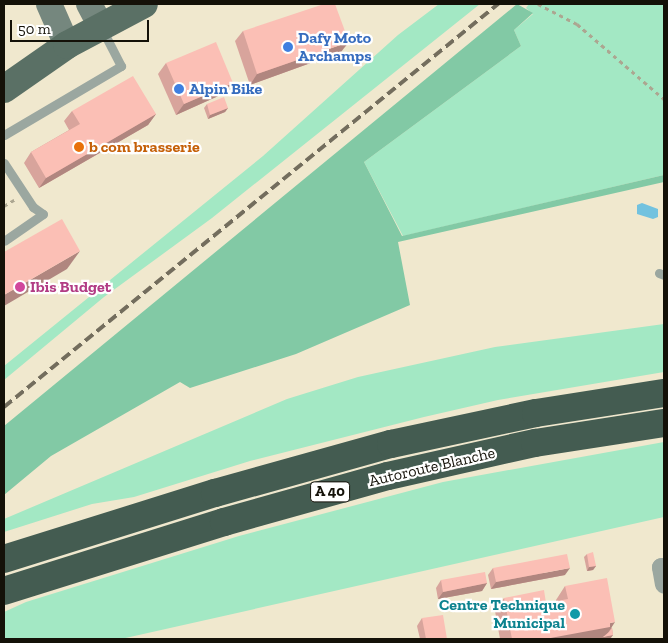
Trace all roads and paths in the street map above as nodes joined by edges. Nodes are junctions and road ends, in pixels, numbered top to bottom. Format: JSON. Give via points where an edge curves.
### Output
{"nodes":[{"id":1,"x":49,"y":4,"type":"edge"},
{"id":2,"x":144,"y":4,"type":"edge"},
{"id":3,"x":538,"y":4,"type":"edge"},
{"id":4,"x":95,"y":14,"type":"edge"},
{"id":5,"x":67,"y":45,"type":"junction"},
{"id":6,"x":4,"y":89,"type":"edge"},
{"id":7,"x":664,"y":99,"type":"edge"},
{"id":8,"x":4,"y":135,"type":"edge"},
{"id":9,"x":4,"y":163,"type":"edge"},
{"id":10,"x":4,"y":241,"type":"edge"},
{"id":11,"x":664,"y":393,"type":"edge"},
{"id":12,"x":664,"y":423,"type":"edge"},
{"id":13,"x":4,"y":559,"type":"edge"},
{"id":14,"x":664,"y":567,"type":"edge"},
{"id":15,"x":664,"y":584,"type":"edge"},
{"id":16,"x":4,"y":591,"type":"edge"}],
"edges":[{"from":1,"to":5,"type":"street"},
{"from":2,"to":4,"type":"main road"},
{"from":3,"to":7,"type":"path","via":[[577,24]]},
{"from":4,"to":5,"type":"main road"},
{"from":4,"to":8,"type":"lane","via":[[121,66]]},
{"from":5,"to":6,"type":"main road"},
{"from":9,"to":10,"type":"lane","via":[[33,207],[43,214]]},
{"from":11,"to":13,"type":"highway","name":"Autoroute Blanche","number":"A 40","via":[[536,413],[391,444],[215,493]]},
{"from":12,"to":16,"type":"highway","name":"Autoroute Blanche","number":"A 40","via":[[535,443],[388,476],[224,522]]},
{"from":14,"to":15,"type":"street","via":[[660,567]]}]}
